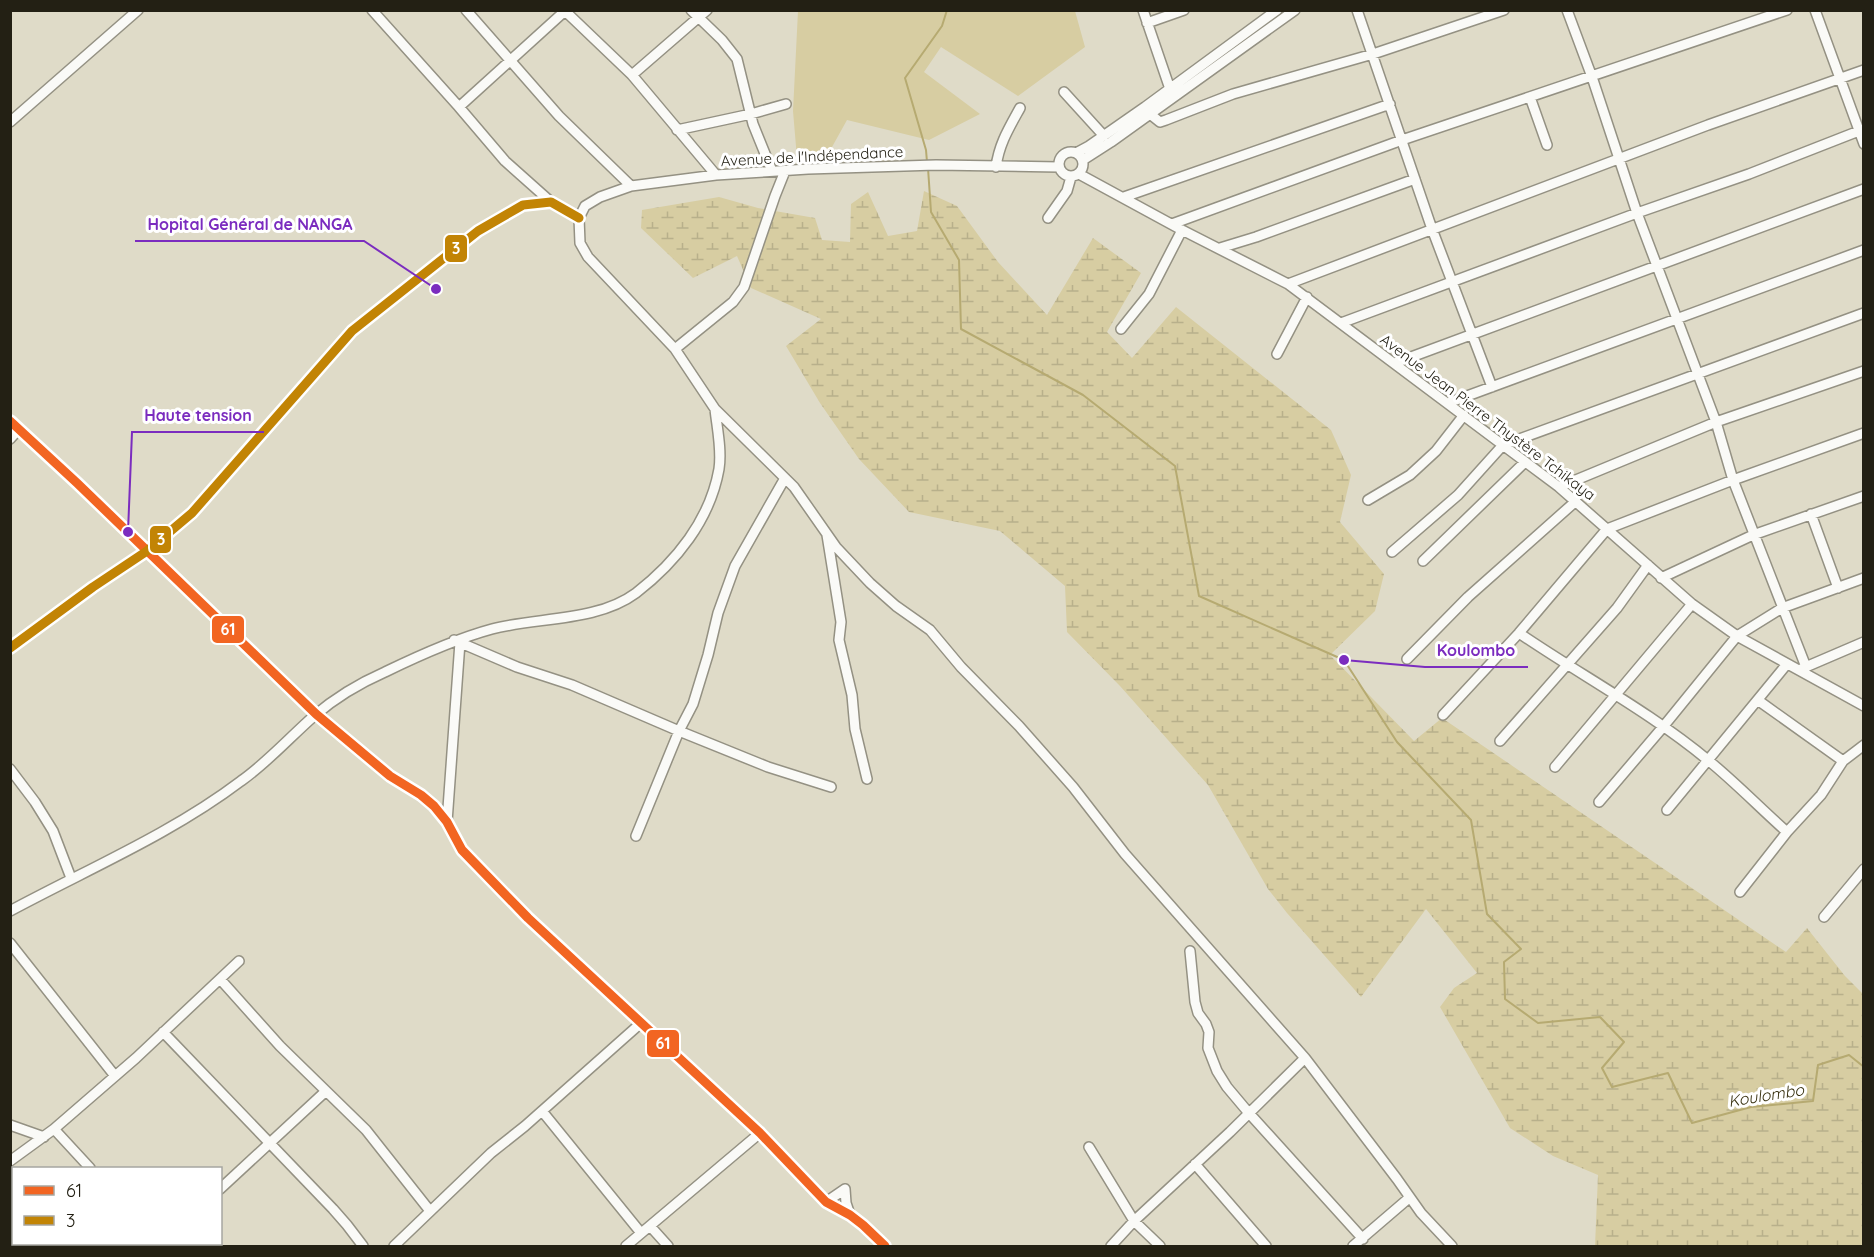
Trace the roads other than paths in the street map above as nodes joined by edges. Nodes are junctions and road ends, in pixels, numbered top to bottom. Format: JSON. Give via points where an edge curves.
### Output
{"nodes":[{"id":1,"x":138,"y":10,"type":"edge"},
{"id":2,"x":372,"y":10,"type":"edge"},
{"id":3,"x":466,"y":10,"type":"edge"},
{"id":4,"x":692,"y":10,"type":"edge"},
{"id":5,"x":707,"y":10,"type":"edge"},
{"id":6,"x":1143,"y":10,"type":"edge"},
{"id":7,"x":1184,"y":10,"type":"edge"},
{"id":8,"x":1277,"y":10,"type":"edge"},
{"id":9,"x":1295,"y":10,"type":"edge"},
{"id":10,"x":1357,"y":10,"type":"edge"},
{"id":11,"x":1504,"y":10,"type":"edge"},
{"id":12,"x":1567,"y":10,"type":"edge"},
{"id":13,"x":1815,"y":10,"type":"edge"},
{"id":14,"x":565,"y":11,"type":"edge"},
{"id":15,"x":1781,"y":11,"type":"edge"},
{"id":16,"x":699,"y":18,"type":"junction"},
{"id":17,"x":1147,"y":23,"type":"junction"},
{"id":18,"x":1373,"y":54,"type":"junction"},
{"id":19,"x":510,"y":61,"type":"junction"},
{"id":20,"x":1863,"y":70,"type":"edge"},
{"id":21,"x":632,"y":75,"type":"junction"},
{"id":22,"x":1592,"y":77,"type":"junction"},
{"id":23,"x":1839,"y":79,"type":"junction"},
{"id":24,"x":1170,"y":89,"type":"junction"},
{"id":25,"x":1064,"y":93,"type":"dead end"},
{"id":26,"x":1530,"y":97,"type":"junction"},
{"id":27,"x":786,"y":104,"type":"dead end"},
{"id":28,"x":1390,"y":104,"type":"junction"},
{"id":29,"x":459,"y":107,"type":"junction"},
{"id":30,"x":1020,"y":108,"type":"dead end"},
{"id":31,"x":751,"y":114,"type":"junction"},
{"id":32,"x":1150,"y":114,"type":"junction"},
{"id":33,"x":10,"y":122,"type":"edge"},
{"id":34,"x":677,"y":130,"type":"junction"},
{"id":35,"x":1861,"y":130,"type":"edge"},
{"id":36,"x":1104,"y":136,"type":"junction"},
{"id":37,"x":1402,"y":141,"type":"junction"},
{"id":38,"x":1863,"y":144,"type":"edge"},
{"id":39,"x":1547,"y":145,"type":"dead end"},
{"id":40,"x":1079,"y":157,"type":"junction"},
{"id":41,"x":1618,"y":159,"type":"junction"},
{"id":42,"x":996,"y":167,"type":"junction"},
{"id":43,"x":1059,"y":167,"type":"junction"},
{"id":44,"x":772,"y":171,"type":"junction"},
{"id":45,"x":785,"y":171,"type":"junction"},
{"id":46,"x":716,"y":175,"type":"junction"},
{"id":47,"x":1075,"y":175,"type":"junction"},
{"id":48,"x":1415,"y":179,"type":"junction"},
{"id":49,"x":631,"y":186,"type":"junction"},
{"id":50,"x":1863,"y":189,"type":"edge"},
{"id":51,"x":1124,"y":197,"type":"junction"},
{"id":52,"x":551,"y":202,"type":"junction"},
{"id":53,"x":1637,"y":213,"type":"junction"},
{"id":54,"x":579,"y":218,"type":"junction"},
{"id":55,"x":1048,"y":219,"type":"dead end"},
{"id":56,"x":1172,"y":224,"type":"junction"},
{"id":57,"x":1432,"y":229,"type":"junction"},
{"id":58,"x":1182,"y":230,"type":"junction"},
{"id":59,"x":1220,"y":248,"type":"junction"},
{"id":60,"x":1863,"y":250,"type":"edge"},
{"id":61,"x":1656,"y":265,"type":"junction"},
{"id":62,"x":1452,"y":282,"type":"junction"},
{"id":63,"x":1288,"y":284,"type":"junction"},
{"id":64,"x":1306,"y":297,"type":"junction"},
{"id":65,"x":1863,"y":313,"type":"edge"},
{"id":66,"x":1677,"y":318,"type":"junction"},
{"id":67,"x":1341,"y":323,"type":"junction"},
{"id":68,"x":1121,"y":329,"type":"dead end"},
{"id":69,"x":1473,"y":334,"type":"junction"},
{"id":70,"x":675,"y":349,"type":"junction"},
{"id":71,"x":1277,"y":354,"type":"dead end"},
{"id":72,"x":1395,"y":363,"type":"junction"},
{"id":73,"x":1863,"y":371,"type":"edge"},
{"id":74,"x":1697,"y":373,"type":"junction"},
{"id":75,"x":1492,"y":387,"type":"junction"},
{"id":76,"x":1448,"y":403,"type":"junction"},
{"id":77,"x":715,"y":409,"type":"junction"},
{"id":78,"x":1464,"y":415,"type":"junction"},
{"id":79,"x":10,"y":421,"type":"edge"},
{"id":80,"x":1716,"y":422,"type":"junction"},
{"id":81,"x":19,"y":429,"type":"junction"},
{"id":82,"x":1863,"y":434,"type":"edge"},
{"id":83,"x":10,"y":439,"type":"edge"},
{"id":84,"x":1503,"y":445,"type":"junction"},
{"id":85,"x":1526,"y":462,"type":"junction"},
{"id":86,"x":785,"y":478,"type":"junction"},
{"id":87,"x":1733,"y":480,"type":"junction"},
{"id":88,"x":1559,"y":487,"type":"junction"},
{"id":89,"x":1863,"y":496,"type":"edge"},
{"id":90,"x":1368,"y":500,"type":"dead end"},
{"id":91,"x":1576,"y":501,"type":"junction"},
{"id":92,"x":1811,"y":514,"type":"junction"},
{"id":93,"x":1607,"y":529,"type":"junction"},
{"id":94,"x":827,"y":533,"type":"junction"},
{"id":95,"x":1753,"y":535,"type":"junction"},
{"id":96,"x":147,"y":550,"type":"junction"},
{"id":97,"x":1392,"y":552,"type":"dead end"},
{"id":98,"x":1423,"y":561,"type":"dead end"},
{"id":99,"x":1648,"y":565,"type":"junction"},
{"id":100,"x":1661,"y":578,"type":"junction"},
{"id":101,"x":1863,"y":578,"type":"edge"},
{"id":102,"x":1838,"y":588,"type":"junction"},
{"id":103,"x":1692,"y":604,"type":"junction"},
{"id":104,"x":1782,"y":608,"type":"junction"},
{"id":105,"x":1519,"y":633,"type":"junction"},
{"id":106,"x":1737,"y":636,"type":"junction"},
{"id":107,"x":457,"y":641,"type":"junction"},
{"id":108,"x":1863,"y":642,"type":"edge"},
{"id":109,"x":10,"y":648,"type":"edge"},
{"id":110,"x":1407,"y":658,"type":"dead end"},
{"id":111,"x":1787,"y":664,"type":"junction"},
{"id":112,"x":1566,"y":665,"type":"junction"},
{"id":113,"x":1802,"y":669,"type":"junction"},
{"id":114,"x":1615,"y":694,"type":"junction"},
{"id":115,"x":1759,"y":701,"type":"junction"},
{"id":116,"x":1863,"y":706,"type":"edge"},
{"id":117,"x":316,"y":714,"type":"junction"},
{"id":118,"x":1443,"y":715,"type":"dead end"},
{"id":119,"x":1663,"y":727,"type":"junction"},
{"id":120,"x":679,"y":731,"type":"junction"},
{"id":121,"x":1500,"y":741,"type":"dead end"},
{"id":122,"x":1863,"y":745,"type":"edge"},
{"id":123,"x":1709,"y":760,"type":"junction"},
{"id":124,"x":1843,"y":761,"type":"junction"},
{"id":125,"x":1555,"y":767,"type":"dead end"},
{"id":126,"x":10,"y":769,"type":"edge"},
{"id":127,"x":867,"y":779,"type":"dead end"},
{"id":128,"x":831,"y":788,"type":"dead end"},
{"id":129,"x":1599,"y":802,"type":"dead end"},
{"id":130,"x":1667,"y":810,"type":"dead end"},
{"id":131,"x":447,"y":822,"type":"junction"},
{"id":132,"x":1787,"y":832,"type":"junction"},
{"id":133,"x":636,"y":836,"type":"dead end"},
{"id":134,"x":1863,"y":873,"type":"edge"},
{"id":135,"x":71,"y":878,"type":"junction"},
{"id":136,"x":1740,"y":892,"type":"dead end"},
{"id":137,"x":10,"y":911,"type":"edge"},
{"id":138,"x":1824,"y":917,"type":"dead end"},
{"id":139,"x":10,"y":943,"type":"edge"},
{"id":140,"x":1190,"y":951,"type":"dead end"},
{"id":141,"x":239,"y":961,"type":"dead end"},
{"id":142,"x":220,"y":979,"type":"junction"},
{"id":143,"x":641,"y":1023,"type":"junction"},
{"id":144,"x":162,"y":1032,"type":"junction"},
{"id":145,"x":1305,"y":1058,"type":"junction"},
{"id":146,"x":115,"y":1076,"type":"junction"},
{"id":147,"x":326,"y":1091,"type":"junction"},
{"id":148,"x":542,"y":1110,"type":"junction"},
{"id":149,"x":1248,"y":1112,"type":"junction"},
{"id":150,"x":10,"y":1125,"type":"edge"},
{"id":151,"x":54,"y":1129,"type":"junction"},
{"id":152,"x":760,"y":1133,"type":"junction"},
{"id":153,"x":44,"y":1137,"type":"junction"},
{"id":154,"x":269,"y":1144,"type":"junction"},
{"id":155,"x":1089,"y":1147,"type":"dead end"},
{"id":156,"x":10,"y":1161,"type":"edge"},
{"id":157,"x":1195,"y":1164,"type":"junction"},
{"id":158,"x":89,"y":1167,"type":"edge"},
{"id":159,"x":222,"y":1188,"type":"edge"},
{"id":160,"x":1409,"y":1198,"type":"junction"},
{"id":161,"x":826,"y":1202,"type":"junction"},
{"id":162,"x":430,"y":1211,"type":"junction"},
{"id":163,"x":850,"y":1215,"type":"junction"},
{"id":164,"x":1134,"y":1221,"type":"junction"},
{"id":165,"x":650,"y":1226,"type":"junction"},
{"id":166,"x":641,"y":1233,"type":"junction"},
{"id":167,"x":876,"y":1238,"type":"junction"},
{"id":168,"x":1363,"y":1239,"type":"junction"},
{"id":169,"x":363,"y":1246,"type":"edge"},
{"id":170,"x":394,"y":1246,"type":"edge"},
{"id":171,"x":626,"y":1246,"type":"edge"},
{"id":172,"x":668,"y":1246,"type":"edge"},
{"id":173,"x":869,"y":1246,"type":"edge"},
{"id":174,"x":885,"y":1246,"type":"edge"},
{"id":175,"x":1111,"y":1246,"type":"edge"},
{"id":176,"x":1160,"y":1246,"type":"edge"},
{"id":177,"x":1266,"y":1246,"type":"edge"},
{"id":178,"x":1353,"y":1246,"type":"edge"},
{"id":179,"x":1452,"y":1246,"type":"edge"}],
"edges":[{"from":1,"to":33,"type":"street"},
{"from":2,"to":29,"type":"street"},
{"from":3,"to":19,"type":"street"},
{"from":4,"to":16,"type":"street"},
{"from":5,"to":16,"type":"street"},
{"from":6,"to":17,"type":"street"},
{"from":7,"to":17,"type":"street"},
{"from":8,"to":24,"type":"street"},
{"from":9,"to":32,"type":"street"},
{"from":10,"to":18,"type":"street"},
{"from":11,"to":18,"type":"street"},
{"from":12,"to":22,"type":"street"},
{"from":13,"to":23,"type":"street"},
{"from":14,"to":19,"type":"street"},
{"from":14,"to":21,"type":"street"},
{"from":15,"to":22,"type":"street"},
{"from":16,"to":21,"type":"street"},
{"from":16,"to":31,"type":"street","via":[[737,59]]},
{"from":17,"to":24,"type":"street"},
{"from":18,"to":28,"type":"street"},
{"from":18,"to":32,"type":"street","via":[[1233,94],[1160,122]]},
{"from":19,"to":29,"type":"street"},
{"from":19,"to":49,"type":"street","via":[[559,116]]},
{"from":20,"to":23,"type":"street"},
{"from":21,"to":34,"type":"street"},
{"from":22,"to":26,"type":"street"},
{"from":22,"to":41,"type":"street"},
{"from":23,"to":35,"type":"street"},
{"from":23,"to":41,"type":"street"},
{"from":24,"to":36,"type":"street"},
{"from":25,"to":36,"type":"street"},
{"from":26,"to":37,"type":"street"},
{"from":26,"to":39,"type":"street"},
{"from":27,"to":31,"type":"street"},
{"from":28,"to":37,"type":"street"},
{"from":28,"to":51,"type":"street"},
{"from":29,"to":52,"type":"street","via":[[505,161]]},
{"from":30,"to":42,"type":"street","via":[[1002,139]]},
{"from":31,"to":34,"type":"street"},
{"from":31,"to":44,"type":"street"},
{"from":32,"to":40,"type":"street"},
{"from":34,"to":46,"type":"street"},
{"from":35,"to":38,"type":"street"},
{"from":35,"to":53,"type":"street"},
{"from":36,"to":40,"type":"street"},
{"from":37,"to":48,"type":"street"},
{"from":37,"to":56,"type":"street"},
{"from":40,"to":43,"type":"street","via":[[1070,152],[1063,154]]},
{"from":40,"to":47,"type":"street","via":[[1083,166]]},
{"from":41,"to":53,"type":"street"},
{"from":41,"to":57,"type":"street"},
{"from":42,"to":43,"type":"street","name":"Avenue de l'Indépendance"},
{"from":42,"to":45,"type":"street","name":"Avenue de l'Indépendance","via":[[936,165]]},
{"from":43,"to":47,"type":"street","via":[[1063,174]]},
{"from":44,"to":45,"type":"street","name":"Avenue de l'Indépendance"},
{"from":44,"to":46,"type":"street","name":"Avenue de l'Indépendance"},
{"from":45,"to":70,"type":"street","via":[[744,287],[733,302]]},
{"from":46,"to":49,"type":"street","name":"Avenue de l'Indépendance"},
{"from":47,"to":51,"type":"street","name":"Avenue Jean Pierre Thystère Tchikaya"},
{"from":47,"to":55,"type":"street"},
{"from":48,"to":57,"type":"street"},
{"from":48,"to":59,"type":"street"},
{"from":49,"to":54,"type":"street","name":"Avenue de l'Indépendance","via":[[585,206]]},
{"from":50,"to":61,"type":"street"},
{"from":51,"to":56,"type":"street","name":"Avenue Jean Pierre Thystère Tchikaya"},
{"from":52,"to":54,"type":"street"},
{"from":52,"to":96,"type":"street","via":[[523,205],[478,231],[352,331],[192,513]]},
{"from":53,"to":61,"type":"street"},
{"from":53,"to":62,"type":"street"},
{"from":54,"to":70,"type":"street","via":[[580,243],[588,256]]},
{"from":56,"to":58,"type":"street","name":"Avenue Jean Pierre Thystère Tchikaya"},
{"from":57,"to":62,"type":"street"},
{"from":57,"to":63,"type":"street"},
{"from":58,"to":59,"type":"street","name":"Avenue Jean Pierre Thystère Tchikaya"},
{"from":58,"to":68,"type":"street","via":[[1149,294]]},
{"from":59,"to":63,"type":"street","name":"Avenue Jean Pierre Thystère Tchikaya"},
{"from":60,"to":66,"type":"street"},
{"from":61,"to":66,"type":"street"},
{"from":61,"to":69,"type":"street"},
{"from":62,"to":67,"type":"street"},
{"from":62,"to":69,"type":"street"},
{"from":63,"to":64,"type":"street","name":"Avenue Jean Pierre Thystère Tchikaya"},
{"from":64,"to":67,"type":"street","name":"Avenue Jean Pierre Thystère Tchikaya"},
{"from":64,"to":71,"type":"street"},
{"from":65,"to":74,"type":"street"},
{"from":66,"to":74,"type":"street"},
{"from":66,"to":75,"type":"street"},
{"from":67,"to":72,"type":"street","name":"Avenue Jean Pierre Thystère Tchikaya"},
{"from":69,"to":72,"type":"street"},
{"from":69,"to":75,"type":"street"},
{"from":70,"to":77,"type":"street"},
{"from":72,"to":76,"type":"street","name":"Avenue Jean Pierre Thystère Tchikaya"},
{"from":73,"to":80,"type":"street"},
{"from":74,"to":80,"type":"street"},
{"from":74,"to":84,"type":"street"},
{"from":75,"to":76,"type":"street"},
{"from":76,"to":78,"type":"street","name":"Avenue Jean Pierre Thystère Tchikaya"},
{"from":77,"to":86,"type":"street"},
{"from":77,"to":107,"type":"street","via":[[719,467],[711,498],[696,530],[659,573],[634,595],[606,608],[494,628]]},
{"from":78,"to":84,"type":"street","name":"Avenue Jean Pierre Thystère Tchikaya"},
{"from":78,"to":90,"type":"street","via":[[1410,475]]},
{"from":79,"to":81,"type":"street"},
{"from":80,"to":87,"type":"street"},
{"from":80,"to":88,"type":"street"},
{"from":81,"to":83,"type":"street"},
{"from":81,"to":96,"type":"street"},
{"from":82,"to":87,"type":"street"},
{"from":84,"to":85,"type":"street","name":"Avenue Jean Pierre Thystère Tchikaya"},
{"from":84,"to":97,"type":"street","via":[[1458,495]]},
{"from":85,"to":88,"type":"street","name":"Avenue Jean Pierre Thystère Tchikaya"},
{"from":85,"to":98,"type":"street"},
{"from":86,"to":94,"type":"street"},
{"from":86,"to":120,"type":"street","via":[[735,566],[693,704]]},
{"from":87,"to":93,"type":"street"},
{"from":87,"to":95,"type":"street"},
{"from":88,"to":91,"type":"street","name":"Avenue Jean Pierre Thystère Tchikaya"},
{"from":89,"to":92,"type":"street"},
{"from":91,"to":93,"type":"street","name":"Avenue Jean Pierre Thystère Tchikaya"},
{"from":91,"to":110,"type":"street","via":[[1468,597]]},
{"from":92,"to":95,"type":"street"},
{"from":92,"to":102,"type":"street"},
{"from":93,"to":99,"type":"street","name":"Avenue Jean Pierre Thystère Tchikaya"},
{"from":93,"to":105,"type":"street"},
{"from":94,"to":127,"type":"street","via":[[841,622],[839,640]]},
{"from":94,"to":145,"type":"street","via":[[870,583],[930,630],[1019,726],[1125,854]]},
{"from":95,"to":100,"type":"street"},
{"from":95,"to":104,"type":"street"},
{"from":96,"to":109,"type":"street"},
{"from":96,"to":117,"type":"street"},
{"from":99,"to":100,"type":"street","name":"Avenue Jean Pierre Thystère Tchikaya"},
{"from":99,"to":112,"type":"street","via":[[1617,608]]},
{"from":100,"to":103,"type":"street","name":"Avenue Jean Pierre Thystère Tchikaya"},
{"from":101,"to":102,"type":"street"},
{"from":102,"to":104,"type":"street"},
{"from":103,"to":106,"type":"street","name":"Avenue Jean Pierre Thystère Tchikaya"},
{"from":103,"to":114,"type":"street"},
{"from":104,"to":106,"type":"street"},
{"from":104,"to":113,"type":"street"},
{"from":105,"to":112,"type":"street"},
{"from":105,"to":118,"type":"street"},
{"from":106,"to":111,"type":"street","name":"Avenue Jean Pierre Thystère Tchikaya"},
{"from":106,"to":119,"type":"street"},
{"from":107,"to":117,"type":"street","via":[[383,672]]},
{"from":107,"to":120,"type":"street"},
{"from":107,"to":131,"type":"street"},
{"from":108,"to":113,"type":"street"},
{"from":111,"to":113,"type":"street","name":"Avenue Jean Pierre Thystère Tchikaya"},
{"from":111,"to":115,"type":"street"},
{"from":112,"to":114,"type":"street"},
{"from":112,"to":121,"type":"street"},
{"from":113,"to":116,"type":"street","name":"Avenue Jean Pierre Thystère Tchikaya"},
{"from":114,"to":119,"type":"street"},
{"from":114,"to":125,"type":"street"},
{"from":115,"to":123,"type":"street"},
{"from":115,"to":124,"type":"street"},
{"from":117,"to":131,"type":"street","via":[[390,776],[421,795]]},
{"from":117,"to":135,"type":"street","via":[[242,781],[123,853]]},
{"from":119,"to":123,"type":"street"},
{"from":119,"to":129,"type":"street"},
{"from":120,"to":128,"type":"street"},
{"from":120,"to":133,"type":"street"},
{"from":122,"to":124,"type":"street"},
{"from":123,"to":130,"type":"street"},
{"from":123,"to":132,"type":"street"},
{"from":124,"to":132,"type":"street","via":[[1821,795]]},
{"from":126,"to":135,"type":"street","via":[[52,831]]},
{"from":131,"to":143,"type":"street","via":[[473,863]]},
{"from":132,"to":136,"type":"street"},
{"from":134,"to":138,"type":"street"},
{"from":135,"to":137,"type":"street"},
{"from":139,"to":146,"type":"street"},
{"from":140,"to":149,"type":"street","via":[[1195,1002],[1209,1032],[1208,1048],[1217,1071]]},
{"from":141,"to":142,"type":"street"},
{"from":142,"to":144,"type":"street"},
{"from":142,"to":147,"type":"street"},
{"from":143,"to":148,"type":"street"},
{"from":143,"to":152,"type":"street"},
{"from":144,"to":146,"type":"street"},
{"from":144,"to":154,"type":"street"},
{"from":145,"to":149,"type":"street"},
{"from":145,"to":160,"type":"street"},
{"from":146,"to":151,"type":"street"},
{"from":147,"to":154,"type":"street"},
{"from":147,"to":162,"type":"street","via":[[366,1130]]},
{"from":148,"to":162,"type":"street"},
{"from":148,"to":166,"type":"street"},
{"from":149,"to":157,"type":"street"},
{"from":149,"to":168,"type":"street"},
{"from":150,"to":153,"type":"street"},
{"from":151,"to":153,"type":"street"},
{"from":151,"to":158,"type":"street"},
{"from":152,"to":161,"type":"street"},
{"from":152,"to":165,"type":"street"},
{"from":153,"to":156,"type":"street"},
{"from":154,"to":159,"type":"street"},
{"from":154,"to":169,"type":"street","via":[[333,1209]]},
{"from":155,"to":164,"type":"street"},
{"from":157,"to":164,"type":"street"},
{"from":157,"to":177,"type":"street"},
{"from":160,"to":168,"type":"street"},
{"from":160,"to":179,"type":"street"},
{"from":161,"to":163,"type":"street"},
{"from":161,"to":163,"type":"street","via":[[845,1189]]},
{"from":162,"to":170,"type":"street"},
{"from":163,"to":167,"type":"street"},
{"from":164,"to":175,"type":"street"},
{"from":164,"to":176,"type":"street"},
{"from":165,"to":166,"type":"street"},
{"from":165,"to":172,"type":"street"},
{"from":166,"to":171,"type":"street"},
{"from":167,"to":173,"type":"street"},
{"from":167,"to":174,"type":"street"},
{"from":168,"to":178,"type":"street"}]}
